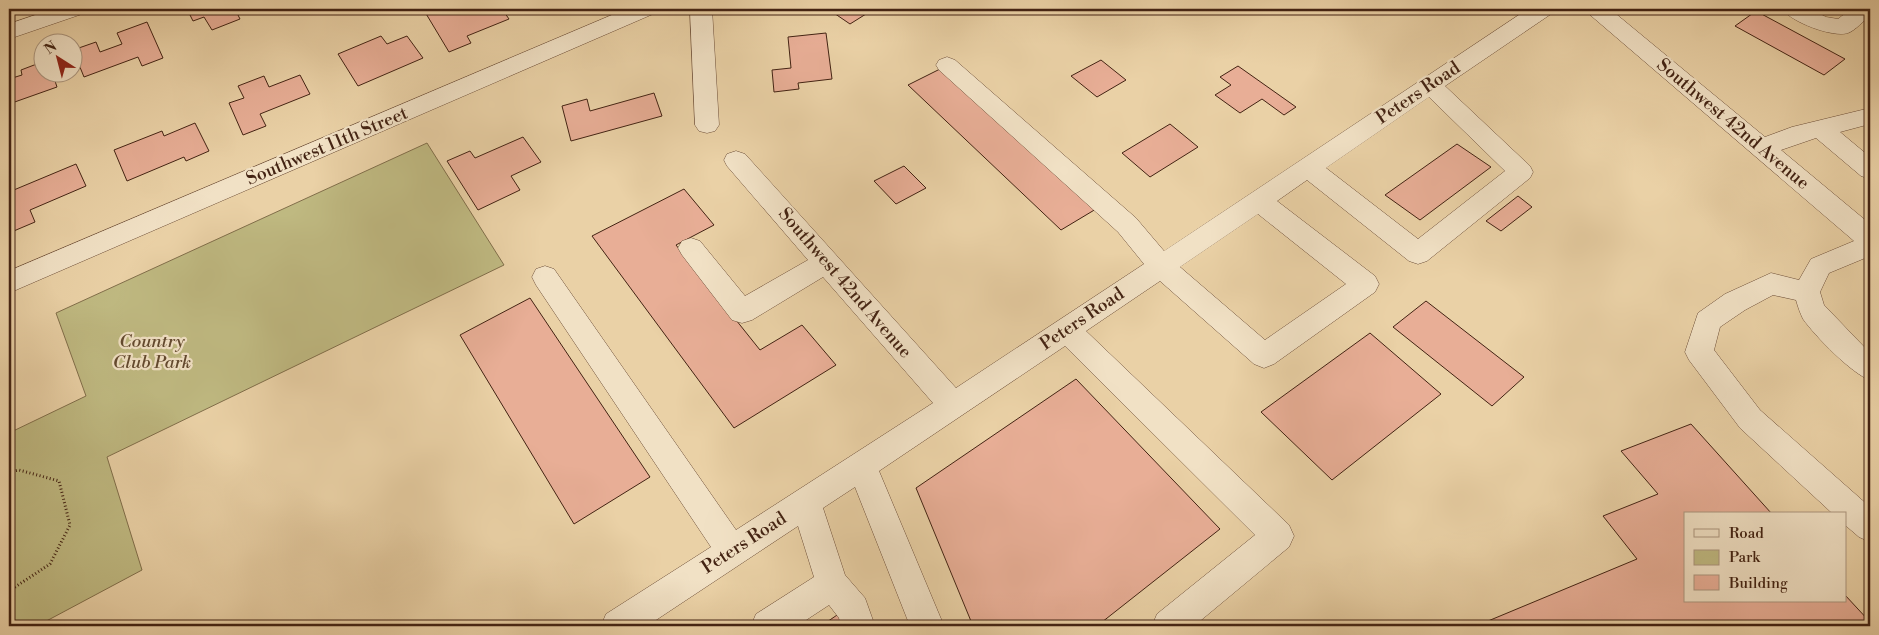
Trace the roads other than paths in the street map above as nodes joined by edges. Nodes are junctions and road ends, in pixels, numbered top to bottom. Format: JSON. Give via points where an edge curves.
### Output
{"nodes":[{"id":1,"x":74,"y":9,"type":"edge"},
{"id":2,"x":645,"y":9,"type":"edge"},
{"id":3,"x":701,"y":9,"type":"edge"},
{"id":4,"x":1543,"y":9,"type":"edge"},
{"id":5,"x":1596,"y":9,"type":"edge"},
{"id":6,"x":1793,"y":9,"type":"edge"},
{"id":7,"x":1865,"y":9,"type":"edge"},
{"id":8,"x":9,"y":32,"type":"edge"},
{"id":9,"x":947,"y":65,"type":"dead end"},
{"id":10,"x":1430,"y":85,"type":"junction"},
{"id":11,"x":1870,"y":116,"type":"edge"},
{"id":12,"x":707,"y":125,"type":"dead end"},
{"id":13,"x":1820,"y":129,"type":"junction"},
{"id":14,"x":1762,"y":148,"type":"junction"},
{"id":15,"x":736,"y":160,"type":"dead end"},
{"id":16,"x":1308,"y":167,"type":"junction"},
{"id":17,"x":1870,"y":170,"type":"edge"},
{"id":18,"x":1258,"y":200,"type":"junction"},
{"id":19,"x":1870,"y":239,"type":"edge"},
{"id":20,"x":1870,"y":245,"type":"edge"},
{"id":21,"x":691,"y":248,"type":"dead end"},
{"id":22,"x":826,"y":262,"type":"junction"},
{"id":23,"x":1161,"y":266,"type":"junction"},
{"id":24,"x":545,"y":277,"type":"dead end"},
{"id":25,"x":9,"y":282,"type":"edge"},
{"id":26,"x":1806,"y":292,"type":"junction"},
{"id":27,"x":1067,"y":330,"type":"junction"},
{"id":28,"x":1870,"y":368,"type":"edge"},
{"id":29,"x":953,"y":406,"type":"junction"},
{"id":30,"x":862,"y":466,"type":"junction"},
{"id":31,"x":806,"y":503,"type":"junction"},
{"id":32,"x":1870,"y":527,"type":"edge"},
{"id":33,"x":732,"y":551,"type":"junction"},
{"id":34,"x":832,"y":584,"type":"junction"},
{"id":35,"x":633,"y":622,"type":"edge"},
{"id":36,"x":768,"y":626,"type":"edge"},
{"id":37,"x":858,"y":626,"type":"edge"},
{"id":38,"x":926,"y":626,"type":"edge"},
{"id":39,"x":1169,"y":626,"type":"edge"}],
"edges":[{"from":1,"to":8,"type":"street"},
{"from":2,"to":25,"type":"street","name":"Southwest 11th Street"},
{"from":3,"to":12,"type":"street"},
{"from":4,"to":10,"type":"street","name":"Peters Road"},
{"from":5,"to":14,"type":"street","name":"Southwest 42nd Avenue"},
{"from":6,"to":7,"type":"street","via":[[1820,23],[1842,26]]},
{"from":9,"to":23,"type":"street","via":[[1127,225]]},
{"from":10,"to":16,"type":"street","name":"Peters Road"},
{"from":10,"to":16,"type":"street","via":[[1521,172],[1418,254]]},
{"from":11,"to":13,"type":"street"},
{"from":13,"to":14,"type":"street"},
{"from":13,"to":17,"type":"street"},
{"from":14,"to":19,"type":"street","name":"Southwest 42nd Avenue"},
{"from":15,"to":22,"type":"street","name":"Southwest 42nd Avenue"},
{"from":16,"to":18,"type":"street","name":"Peters Road"},
{"from":18,"to":23,"type":"street","name":"Peters Road"},
{"from":18,"to":23,"type":"street","via":[[1366,284],[1264,356]]},
{"from":20,"to":26,"type":"street","via":[[1820,266]]},
{"from":21,"to":22,"type":"street","via":[[742,312]]},
{"from":22,"to":29,"type":"street","name":"Southwest 42nd Avenue"},
{"from":23,"to":27,"type":"street","name":"Peters Road"},
{"from":24,"to":33,"type":"street"},
{"from":26,"to":28,"type":"street","via":[[1813,311]]},
{"from":26,"to":32,"type":"street","via":[[1771,284],[1735,302],[1708,321],[1699,352],[1750,419]]},
{"from":27,"to":29,"type":"street","name":"Peters Road"},
{"from":27,"to":39,"type":"street","via":[[1278,536]]},
{"from":29,"to":30,"type":"street","name":"Peters Road"},
{"from":30,"to":31,"type":"street","name":"Peters Road"},
{"from":30,"to":38,"type":"street"},
{"from":31,"to":33,"type":"street","name":"Peters Road"},
{"from":31,"to":34,"type":"street"},
{"from":33,"to":35,"type":"street","name":"Peters Road"},
{"from":34,"to":36,"type":"street"},
{"from":34,"to":37,"type":"street","via":[[853,609]]}]}
